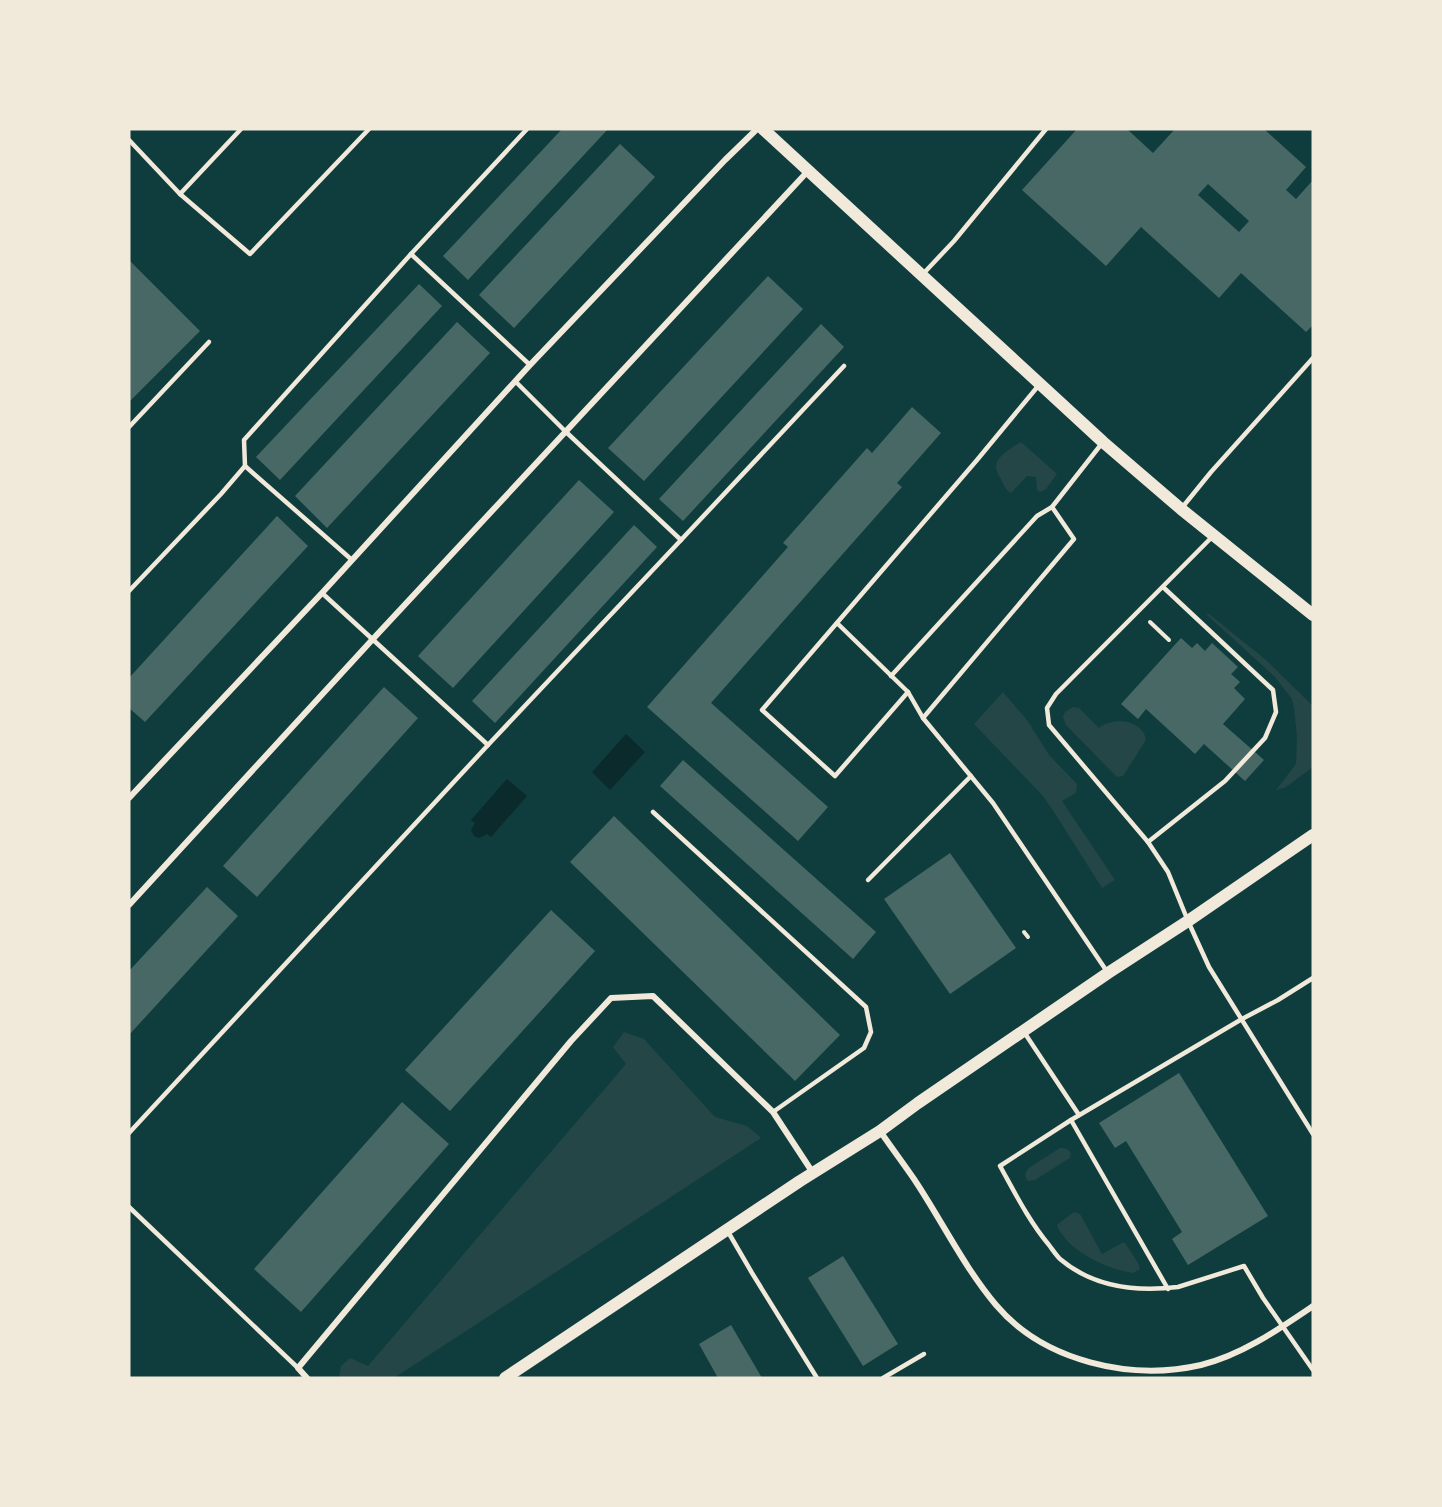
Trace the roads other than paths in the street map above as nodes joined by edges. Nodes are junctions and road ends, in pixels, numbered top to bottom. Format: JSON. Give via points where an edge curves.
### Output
{"nodes":[{"id":1,"x":241,"y":129,"type":"edge"},
{"id":2,"x":369,"y":129,"type":"edge"},
{"id":3,"x":527,"y":129,"type":"edge"},
{"id":4,"x":757,"y":129,"type":"edge"},
{"id":5,"x":763,"y":129,"type":"edge"},
{"id":6,"x":1046,"y":129,"type":"edge"},
{"id":7,"x":129,"y":140,"type":"edge"},
{"id":8,"x":808,"y":171,"type":"junction"},
{"id":9,"x":180,"y":194,"type":"junction"},
{"id":10,"x":411,"y":254,"type":"junction"},
{"id":11,"x":921,"y":276,"type":"junction"},
{"id":12,"x":209,"y":342,"type":"dead end"},
{"id":13,"x":1313,"y":358,"type":"edge"},
{"id":14,"x":530,"y":365,"type":"junction"},
{"id":15,"x":844,"y":366,"type":"dead end"},
{"id":16,"x":516,"y":382,"type":"junction"},
{"id":17,"x":1039,"y":385,"type":"junction"},
{"id":18,"x":129,"y":426,"type":"edge"},
{"id":19,"x":566,"y":431,"type":"junction"},
{"id":20,"x":1102,"y":442,"type":"junction"},
{"id":21,"x":245,"y":466,"type":"junction"},
{"id":22,"x":1052,"y":507,"type":"junction"},
{"id":23,"x":1181,"y":509,"type":"junction"},
{"id":24,"x":1214,"y":535,"type":"junction"},
{"id":25,"x":681,"y":540,"type":"junction"},
{"id":26,"x":352,"y":560,"type":"junction"},
{"id":27,"x":1163,"y":587,"type":"junction"},
{"id":28,"x":129,"y":591,"type":"edge"},
{"id":29,"x":322,"y":592,"type":"junction"},
{"id":30,"x":1313,"y":615,"type":"edge"},
{"id":31,"x":837,"y":623,"type":"junction"},
{"id":32,"x":372,"y":640,"type":"junction"},
{"id":33,"x":891,"y":676,"type":"junction"},
{"id":34,"x":908,"y":692,"type":"junction"},
{"id":35,"x":923,"y":718,"type":"junction"},
{"id":36,"x":488,"y":745,"type":"junction"},
{"id":37,"x":971,"y":776,"type":"junction"},
{"id":38,"x":129,"y":798,"type":"edge"},
{"id":39,"x":653,"y":812,"type":"dead end"},
{"id":40,"x":1313,"y":835,"type":"edge"},
{"id":41,"x":1148,"y":842,"type":"junction"},
{"id":42,"x":868,"y":880,"type":"dead end"},
{"id":43,"x":129,"y":905,"type":"edge"},
{"id":44,"x":1188,"y":921,"type":"junction"},
{"id":45,"x":1108,"y":973,"type":"junction"},
{"id":46,"x":1313,"y":978,"type":"edge"},
{"id":47,"x":1242,"y":1019,"type":"junction"},
{"id":48,"x":1024,"y":1032,"type":"junction"},
{"id":49,"x":773,"y":1112,"type":"junction"},
{"id":50,"x":1079,"y":1115,"type":"junction"},
{"id":51,"x":1071,"y":1120,"type":"junction"},
{"id":52,"x":880,"y":1131,"type":"junction"},
{"id":53,"x":129,"y":1133,"type":"edge"},
{"id":54,"x":1313,"y":1134,"type":"edge"},
{"id":55,"x":813,"y":1173,"type":"junction"},
{"id":56,"x":129,"y":1206,"type":"edge"},
{"id":57,"x":727,"y":1230,"type":"junction"},
{"id":58,"x":1168,"y":1288,"type":"junction"},
{"id":59,"x":1313,"y":1306,"type":"edge"},
{"id":60,"x":1283,"y":1327,"type":"junction"},
{"id":61,"x":924,"y":1354,"type":"dead end"},
{"id":62,"x":298,"y":1368,"type":"junction"},
{"id":63,"x":1175,"y":1369,"type":"junction"},
{"id":64,"x":1313,"y":1370,"type":"edge"},
{"id":65,"x":308,"y":1378,"type":"edge"},
{"id":66,"x":505,"y":1378,"type":"edge"},
{"id":67,"x":817,"y":1378,"type":"edge"},
{"id":68,"x":883,"y":1378,"type":"edge"},
{"id":69,"x":1176,"y":1378,"type":"edge"}],
"edges":[{"from":1,"to":9,"type":"lane"},
{"from":2,"to":9,"type":"lane","via":[[250,254]]},
{"from":3,"to":10,"type":"lane"},
{"from":4,"to":14,"type":"street"},
{"from":5,"to":8,"type":"main road"},
{"from":6,"to":11,"type":"lane"},
{"from":7,"to":9,"type":"lane"},
{"from":8,"to":11,"type":"main road"},
{"from":8,"to":19,"type":"street"},
{"from":10,"to":14,"type":"lane"},
{"from":10,"to":21,"type":"lane","via":[[244,440]]},
{"from":11,"to":17,"type":"main road"},
{"from":12,"to":18,"type":"lane"},
{"from":13,"to":23,"type":"lane"},
{"from":14,"to":16,"type":"street"},
{"from":15,"to":25,"type":"lane"},
{"from":16,"to":19,"type":"lane"},
{"from":16,"to":26,"type":"street"},
{"from":17,"to":20,"type":"main road"},
{"from":17,"to":31,"type":"lane"},
{"from":19,"to":25,"type":"lane"},
{"from":19,"to":32,"type":"street"},
{"from":20,"to":22,"type":"lane"},
{"from":20,"to":23,"type":"main road"},
{"from":21,"to":26,"type":"lane"},
{"from":21,"to":28,"type":"lane"},
{"from":22,"to":33,"type":"lane","via":[[1036,516]]},
{"from":22,"to":35,"type":"lane","via":[[1074,539]]},
{"from":23,"to":24,"type":"main road"},
{"from":24,"to":27,"type":"lane"},
{"from":24,"to":30,"type":"main road"},
{"from":25,"to":36,"type":"lane"},
{"from":26,"to":29,"type":"street"},
{"from":27,"to":41,"type":"lane","via":[[1056,694],[1047,708],[1049,725]]},
{"from":27,"to":41,"type":"lane","via":[[1273,690],[1276,712],[1265,738],[1225,781]]},
{"from":29,"to":32,"type":"lane"},
{"from":29,"to":38,"type":"street"},
{"from":31,"to":33,"type":"lane"},
{"from":31,"to":34,"type":"lane","via":[[762,710],[836,776]]},
{"from":32,"to":36,"type":"lane"},
{"from":32,"to":43,"type":"street"},
{"from":33,"to":34,"type":"lane"},
{"from":34,"to":35,"type":"lane"},
{"from":35,"to":37,"type":"lane"},
{"from":36,"to":53,"type":"lane"},
{"from":37,"to":42,"type":"lane"},
{"from":37,"to":45,"type":"lane","via":[[993,802]]},
{"from":39,"to":49,"type":"lane","via":[[866,1007],[871,1032],[864,1048]]},
{"from":40,"to":44,"type":"main road"},
{"from":41,"to":44,"type":"lane","via":[[1168,872]]},
{"from":44,"to":45,"type":"main road"},
{"from":44,"to":47,"type":"lane","via":[[1209,967]]},
{"from":45,"to":48,"type":"main road"},
{"from":46,"to":47,"type":"lane"},
{"from":47,"to":50,"type":"lane"},
{"from":47,"to":54,"type":"lane"},
{"from":48,"to":50,"type":"lane"},
{"from":48,"to":52,"type":"main road"},
{"from":49,"to":55,"type":"street"},
{"from":49,"to":62,"type":"street","via":[[653,996],[610,998]]},
{"from":50,"to":51,"type":"lane"},
{"from":51,"to":58,"type":"lane"},
{"from":51,"to":58,"type":"lane","via":[[1000,1166],[1035,1228],[1060,1258],[1100,1281],[1126,1288]]},
{"from":52,"to":55,"type":"main road"},
{"from":52,"to":63,"type":"street","via":[[977,1281],[1016,1323],[1054,1348],[1101,1366],[1133,1371]]},
{"from":55,"to":57,"type":"main road"},
{"from":56,"to":62,"type":"lane"},
{"from":57,"to":66,"type":"main road"},
{"from":57,"to":67,"type":"lane"},
{"from":58,"to":60,"type":"lane","via":[[1244,1266]]},
{"from":59,"to":60,"type":"street"},
{"from":60,"to":63,"type":"street","via":[[1225,1357]]},
{"from":60,"to":64,"type":"lane"},
{"from":61,"to":68,"type":"lane"},
{"from":62,"to":65,"type":"street"},
{"from":63,"to":69,"type":"lane"}]}
